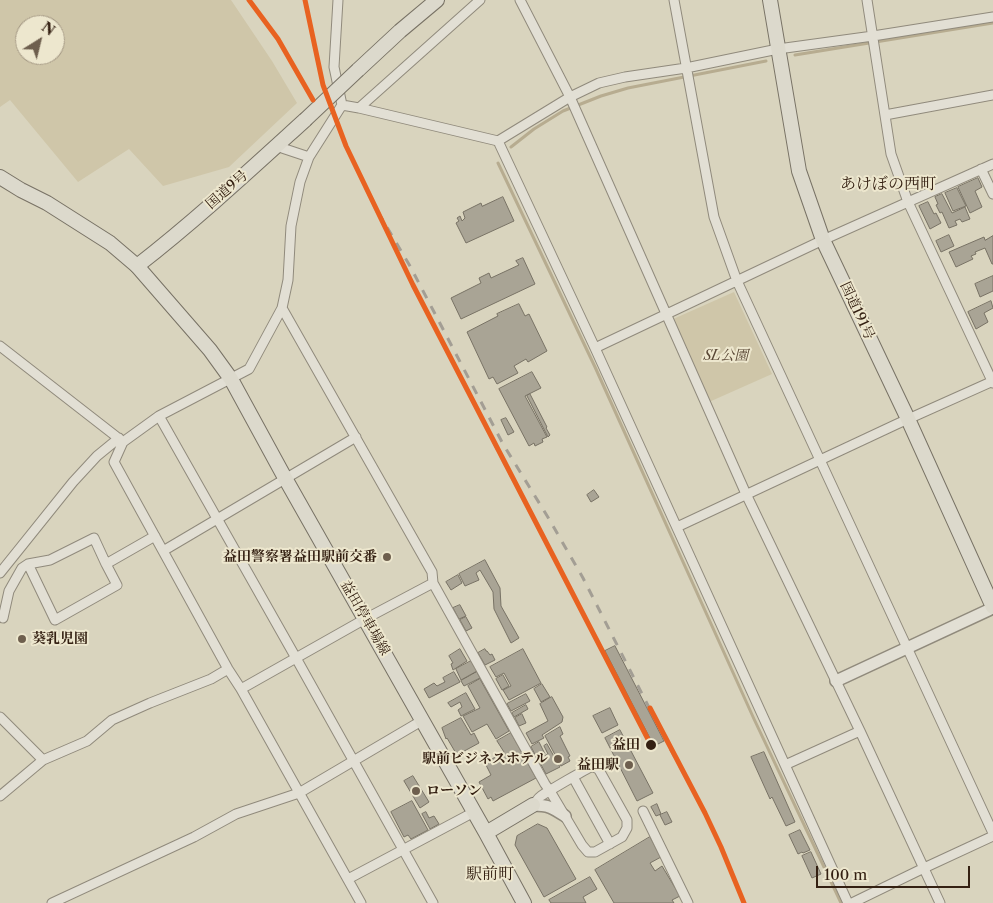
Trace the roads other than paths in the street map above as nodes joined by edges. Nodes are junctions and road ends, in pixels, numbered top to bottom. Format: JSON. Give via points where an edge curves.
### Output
{"nodes":[{"id":1,"x":338,"y":0,"type":"edge"},
{"id":2,"x":437,"y":0,"type":"edge"},
{"id":3,"x":480,"y":0,"type":"edge"},
{"id":4,"x":520,"y":0,"type":"edge"},
{"id":5,"x":674,"y":0,"type":"edge"},
{"id":6,"x":770,"y":0,"type":"edge"},
{"id":7,"x":867,"y":0,"type":"edge"},
{"id":8,"x":993,"y":17,"type":"edge"},
{"id":9,"x":873,"y":36,"type":"junction"},
{"id":10,"x":778,"y":49,"type":"junction"},
{"id":11,"x":686,"y":68,"type":"junction"},
{"id":12,"x":993,"y":95,"type":"edge"},
{"id":13,"x":570,"y":97,"type":"junction"},
{"id":14,"x":342,"y":105,"type":"junction"},
{"id":15,"x":359,"y":108,"type":"junction"},
{"id":16,"x":885,"y":116,"type":"junction"},
{"id":17,"x":498,"y":141,"type":"junction"},
{"id":18,"x":276,"y":146,"type":"junction"},
{"id":19,"x":309,"y":157,"type":"junction"},
{"id":20,"x":993,"y":164,"type":"edge"},
{"id":21,"x":981,"y":169,"type":"junction"},
{"id":22,"x":0,"y":176,"type":"edge"},
{"id":23,"x":993,"y":194,"type":"edge"},
{"id":24,"x":908,"y":202,"type":"junction"},
{"id":25,"x":823,"y":240,"type":"junction"},
{"id":26,"x":137,"y":266,"type":"junction"},
{"id":27,"x":737,"y":281,"type":"junction"},
{"id":28,"x":282,"y":308,"type":"junction"},
{"id":29,"x":666,"y":314,"type":"junction"},
{"id":30,"x":0,"y":346,"type":"edge"},
{"id":31,"x":596,"y":348,"type":"junction"},
{"id":32,"x":231,"y":379,"type":"junction"},
{"id":33,"x":993,"y":382,"type":"edge"},
{"id":34,"x":159,"y":416,"type":"junction"},
{"id":35,"x":908,"y":419,"type":"junction"},
{"id":36,"x":356,"y":437,"type":"junction"},
{"id":37,"x":121,"y":440,"type":"junction"},
{"id":38,"x":820,"y":460,"type":"junction"},
{"id":39,"x":285,"y":478,"type":"junction"},
{"id":40,"x":746,"y":494,"type":"junction"},
{"id":41,"x":217,"y":519,"type":"junction"},
{"id":42,"x":677,"y":527,"type":"junction"},
{"id":43,"x":155,"y":536,"type":"junction"},
{"id":44,"x":163,"y":551,"type":"junction"},
{"id":45,"x":28,"y":564,"type":"junction"},
{"id":46,"x":106,"y":564,"type":"junction"},
{"id":47,"x":0,"y":573,"type":"edge"},
{"id":48,"x":433,"y":583,"type":"junction"},
{"id":49,"x":993,"y":607,"type":"edge"},
{"id":50,"x":3,"y":618,"type":"dead end"},
{"id":51,"x":365,"y":619,"type":"junction"},
{"id":52,"x":907,"y":648,"type":"junction"},
{"id":53,"x":296,"y":658,"type":"junction"},
{"id":54,"x":228,"y":669,"type":"junction"},
{"id":55,"x":836,"y":681,"type":"junction"},
{"id":56,"x":241,"y":689,"type":"junction"},
{"id":57,"x":0,"y":717,"type":"edge"},
{"id":58,"x":423,"y":720,"type":"junction"},
{"id":59,"x":860,"y":731,"type":"junction"},
{"id":60,"x":43,"y":760,"type":"junction"},
{"id":61,"x":353,"y":761,"type":"junction"},
{"id":62,"x":785,"y":765,"type":"junction"},
{"id":63,"x":573,"y":777,"type":"junction"},
{"id":64,"x":550,"y":791,"type":"junction"},
{"id":65,"x":298,"y":792,"type":"junction"},
{"id":66,"x":0,"y":796,"type":"edge"},
{"id":67,"x":533,"y":805,"type":"junction"},
{"id":68,"x":643,"y":811,"type":"dead end"},
{"id":69,"x":474,"y":812,"type":"junction"},
{"id":70,"x":565,"y":816,"type":"junction"},
{"id":71,"x":486,"y":833,"type":"junction"},
{"id":72,"x":993,"y":835,"type":"edge"},
{"id":73,"x":610,"y":844,"type":"junction"},
{"id":74,"x":403,"y":850,"type":"junction"},
{"id":75,"x":924,"y":868,"type":"junction"},
{"id":76,"x":348,"y":879,"type":"junction"},
{"id":77,"x":52,"y":903,"type":"edge"},
{"id":78,"x":361,"y":903,"type":"edge"},
{"id":79,"x":433,"y":903,"type":"edge"},
{"id":80,"x":524,"y":903,"type":"edge"},
{"id":81,"x":688,"y":903,"type":"edge"},
{"id":82,"x":850,"y":903,"type":"edge"},
{"id":83,"x":940,"y":903,"type":"edge"}],
"edges":[{"from":1,"to":14,"type":"street","via":[[334,66]]},
{"from":2,"to":18,"type":"main road","name":"国道9号","bridge":true},
{"from":3,"to":15,"type":"street"},
{"from":4,"to":13,"type":"street"},
{"from":5,"to":11,"type":"street"},
{"from":6,"to":10,"type":"main road","name":"国道191号"},
{"from":7,"to":9,"type":"street"},
{"from":8,"to":9,"type":"street"},
{"from":9,"to":10,"type":"street"},
{"from":9,"to":16,"type":"street"},
{"from":10,"to":11,"type":"street"},
{"from":10,"to":25,"type":"main road","name":"国道191号","via":[[799,171]]},
{"from":11,"to":13,"type":"street","via":[[599,83]]},
{"from":11,"to":27,"type":"street","via":[[714,217]]},
{"from":12,"to":16,"type":"street"},
{"from":13,"to":17,"type":"street"},
{"from":13,"to":29,"type":"street"},
{"from":14,"to":15,"type":"street"},
{"from":14,"to":19,"type":"street"},
{"from":15,"to":17,"type":"street"},
{"from":16,"to":24,"type":"street","via":[[891,154]]},
{"from":17,"to":31,"type":"street"},
{"from":18,"to":19,"type":"street"},
{"from":18,"to":26,"type":"main road","name":"国道9号"},
{"from":19,"to":28,"type":"street","via":[[300,182],[292,226],[288,280]]},
{"from":20,"to":21,"type":"street"},
{"from":21,"to":23,"type":"street"},
{"from":21,"to":24,"type":"street"},
{"from":22,"to":26,"type":"main road","via":[[110,243]]},
{"from":24,"to":25,"type":"street"},
{"from":24,"to":33,"type":"street"},
{"from":25,"to":27,"type":"street"},
{"from":25,"to":35,"type":"main road","name":"国道191号"},
{"from":26,"to":32,"type":"main road","name":"益田停車場線"},
{"from":27,"to":29,"type":"street"},
{"from":27,"to":38,"type":"street"},
{"from":28,"to":32,"type":"street","via":[[248,369]]},
{"from":28,"to":36,"type":"street"},
{"from":29,"to":31,"type":"street"},
{"from":29,"to":40,"type":"street"},
{"from":30,"to":37,"type":"street"},
{"from":31,"to":42,"type":"street"},
{"from":32,"to":34,"type":"street"},
{"from":32,"to":39,"type":"main road","name":"益田停車場線"},
{"from":33,"to":35,"type":"street"},
{"from":34,"to":37,"type":"street"},
{"from":34,"to":41,"type":"street"},
{"from":35,"to":38,"type":"street"},
{"from":35,"to":49,"type":"main road","name":"国道191号"},
{"from":36,"to":39,"type":"street"},
{"from":36,"to":48,"type":"street","via":[[432,572]]},
{"from":37,"to":43,"type":"street","via":[[114,462]]},
{"from":37,"to":47,"type":"street","via":[[97,456],[73,482]]},
{"from":38,"to":40,"type":"street"},
{"from":38,"to":52,"type":"street"},
{"from":39,"to":41,"type":"street"},
{"from":39,"to":51,"type":"main road","name":"益田停車場線"},
{"from":40,"to":42,"type":"street"},
{"from":40,"to":55,"type":"street"},
{"from":41,"to":44,"type":"street"},
{"from":41,"to":53,"type":"street"},
{"from":42,"to":62,"type":"street"},
{"from":43,"to":44,"type":"street"},
{"from":43,"to":46,"type":"street"},
{"from":44,"to":54,"type":"street"},
{"from":45,"to":46,"type":"street","via":[[50,560],[94,538]]},
{"from":45,"to":46,"type":"street","via":[[55,620],[117,585]]},
{"from":45,"to":50,"type":"street","via":[[22,568],[9,591]]},
{"from":48,"to":51,"type":"street"},
{"from":48,"to":64,"type":"street"},
{"from":49,"to":52,"type":"street"},
{"from":51,"to":53,"type":"street"},
{"from":51,"to":58,"type":"main road","name":"益田停車場線"},
{"from":52,"to":55,"type":"street"},
{"from":52,"to":72,"type":"street"},
{"from":53,"to":56,"type":"street"},
{"from":53,"to":61,"type":"street"},
{"from":54,"to":56,"type":"street"},
{"from":54,"to":60,"type":"street","via":[[112,720],[87,741]]},
{"from":55,"to":59,"type":"street"},
{"from":56,"to":65,"type":"street"},
{"from":57,"to":60,"type":"street"},
{"from":58,"to":61,"type":"street"},
{"from":58,"to":69,"type":"main road","name":"益田停車場線"},
{"from":59,"to":62,"type":"street"},
{"from":59,"to":75,"type":"street"},
{"from":60,"to":66,"type":"street"},
{"from":61,"to":65,"type":"street"},
{"from":61,"to":74,"type":"street"},
{"from":62,"to":82,"type":"street"},
{"from":63,"to":64,"type":"street"},
{"from":63,"to":73,"type":"street"},
{"from":63,"to":73,"type":"street","via":[[590,767],[600,770],[627,820],[622,836]]},
{"from":64,"to":67,"type":"street"},
{"from":64,"to":70,"type":"street"},
{"from":65,"to":76,"type":"street"},
{"from":65,"to":77,"type":"street","via":[[236,814]]},
{"from":67,"to":70,"type":"street","via":[[546,805]]},
{"from":67,"to":71,"type":"main road"},
{"from":68,"to":81,"type":"street"},
{"from":69,"to":71,"type":"main road","name":"益田停車場線"},
{"from":69,"to":74,"type":"street"},
{"from":70,"to":73,"type":"street","via":[[588,852]]},
{"from":71,"to":80,"type":"main road","name":"益田停車場線"},
{"from":72,"to":75,"type":"street"},
{"from":74,"to":76,"type":"street"},
{"from":74,"to":79,"type":"street"},
{"from":75,"to":82,"type":"street"},
{"from":75,"to":83,"type":"street"},
{"from":76,"to":78,"type":"street"}]}
